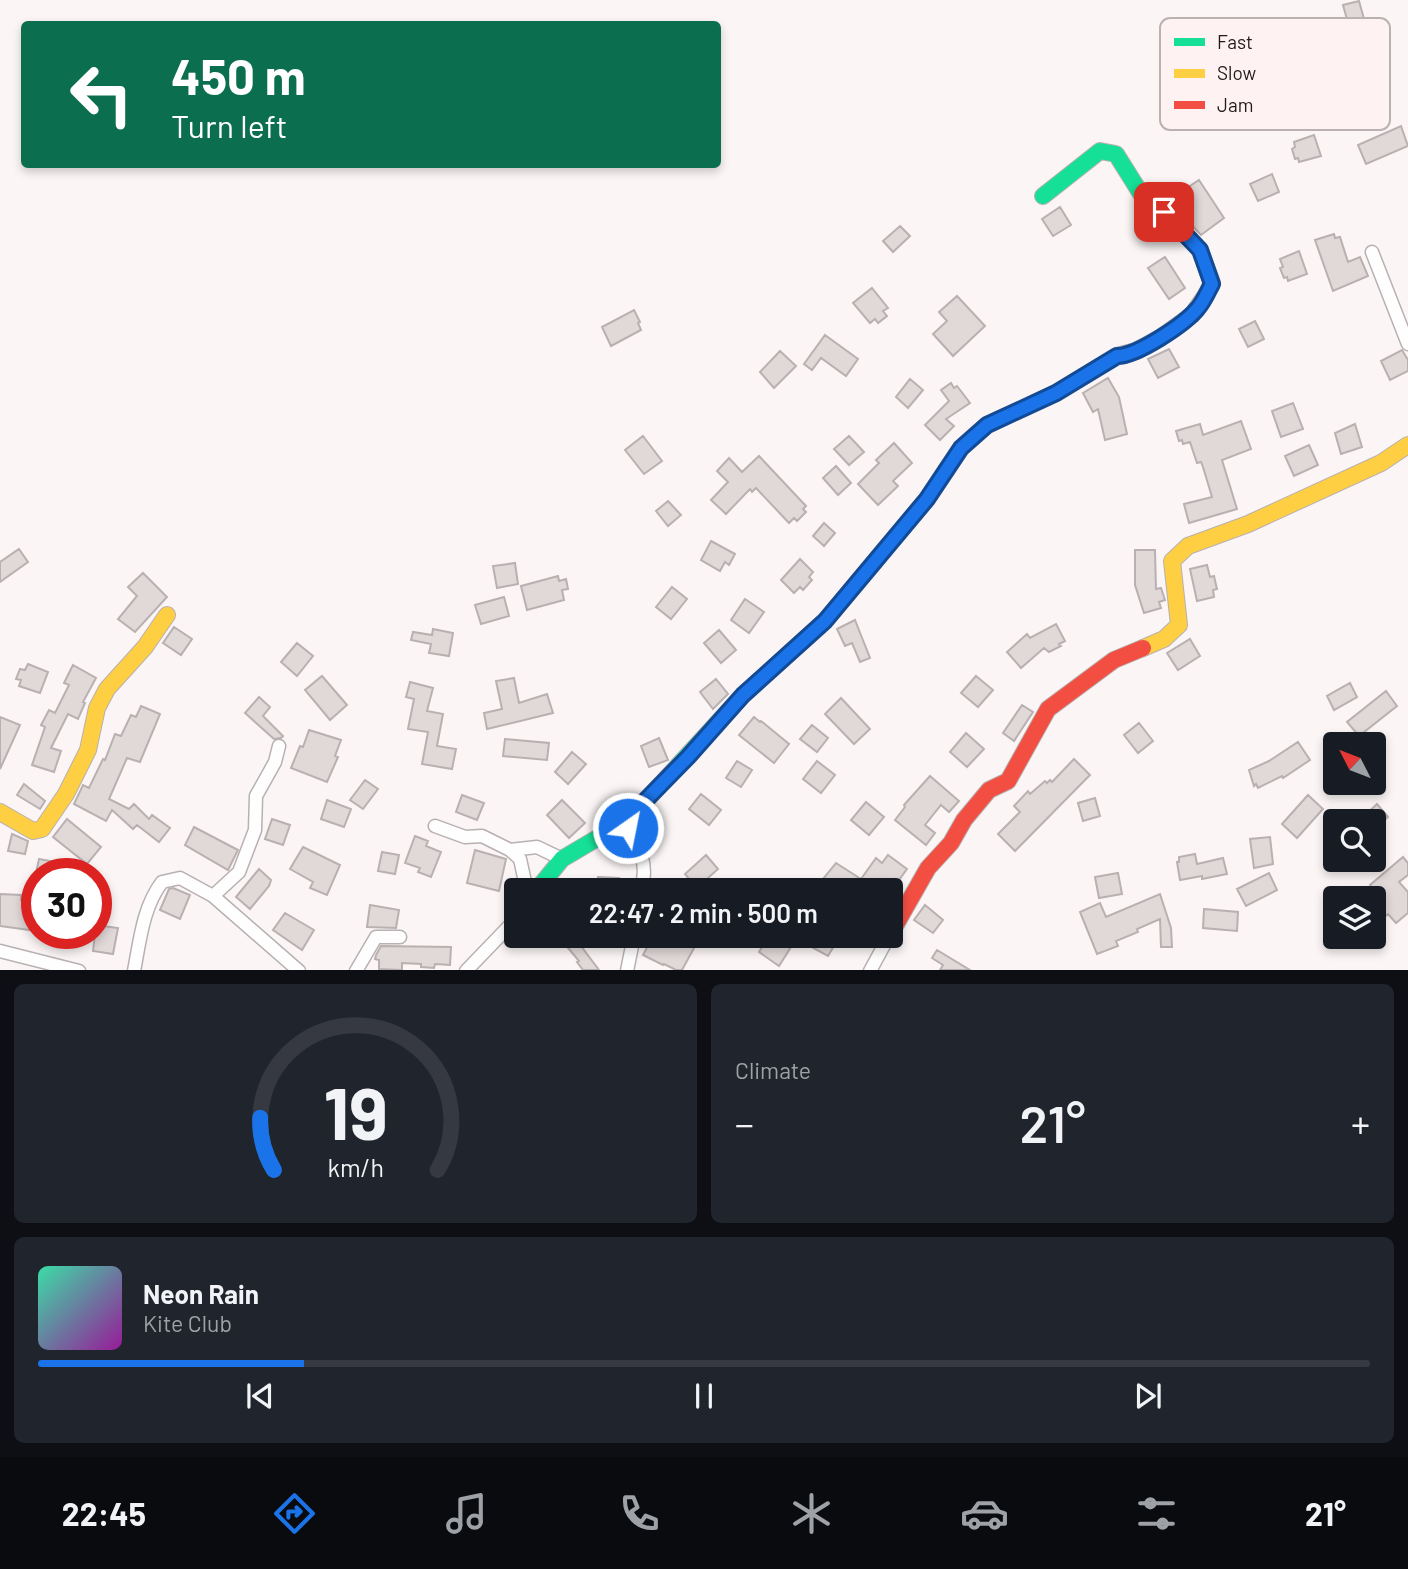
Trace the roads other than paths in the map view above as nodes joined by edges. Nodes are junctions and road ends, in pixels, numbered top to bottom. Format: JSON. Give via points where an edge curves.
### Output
{"nodes":[{"id":1,"x":1043,"y":197,"type":"dead end"},
{"id":2,"x":1372,"y":252,"type":"dead end"},
{"id":3,"x":1408,"y":344,"type":"edge"},
{"id":4,"x":1408,"y":445,"type":"edge"},
{"id":5,"x":167,"y":615,"type":"dead end"},
{"id":6,"x":279,"y":746,"type":"dead end"},
{"id":7,"x":0,"y":813,"type":"edge"},
{"id":8,"x":628,"y":820,"type":"junction"},
{"id":9,"x":436,"y":826,"type":"dead end"},
{"id":10,"x":510,"y":850,"type":"junction"},
{"id":11,"x":562,"y":859,"type":"junction"},
{"id":12,"x":524,"y":878,"type":"edge"},
{"id":13,"x":547,"y":878,"type":"edge"},
{"id":14,"x":644,"y":878,"type":"edge"},
{"id":15,"x":213,"y":896,"type":"junction"},
{"id":16,"x":903,"y":911,"type":"edge"},
{"id":17,"x":504,"y":931,"type":"edge"},
{"id":18,"x":400,"y":937,"type":"dead end"},
{"id":19,"x":632,"y":948,"type":"edge"},
{"id":20,"x":882,"y":948,"type":"edge"},
{"id":21,"x":0,"y":951,"type":"edge"},
{"id":22,"x":75,"y":970,"type":"edge"},
{"id":23,"x":134,"y":970,"type":"edge"},
{"id":24,"x":298,"y":970,"type":"edge"},
{"id":25,"x":357,"y":970,"type":"edge"},
{"id":26,"x":467,"y":970,"type":"edge"},
{"id":27,"x":627,"y":970,"type":"edge"},
{"id":28,"x":871,"y":970,"type":"edge"}],
"edges":[{"from":1,"to":8,"type":"street","via":[[1100,151],[1116,154],[1148,205],[1164,212],[1200,250],[1212,284],[1198,308],[1127,356],[1117,356],[1056,393],[987,425],[961,448],[927,499],[825,621],[743,695]]},
{"from":2,"to":3,"type":"street"},
{"from":4,"to":16,"type":"street","via":[[1381,463],[1188,546],[1172,561],[1179,625],[1164,639],[1114,660],[1048,709],[1008,781],[989,790],[964,820]]},
{"from":5,"to":7,"type":"street","via":[[107,689],[97,708],[88,750],[42,829],[33,831]]},
{"from":6,"to":15,"type":"street","via":[[256,796],[255,830],[239,872]]},
{"from":8,"to":11,"type":"street"},
{"from":8,"to":14,"type":"street"},
{"from":9,"to":10,"type":"street","via":[[465,837],[482,836]]},
{"from":10,"to":11,"type":"street","via":[[537,847]]},
{"from":10,"to":12,"type":"street","via":[[520,859]]},
{"from":11,"to":13,"type":"street"},
{"from":15,"to":23,"type":"street","via":[[180,878],[162,882],[147,906]]},
{"from":15,"to":24,"type":"street"},
{"from":17,"to":26,"type":"street"},
{"from":18,"to":25,"type":"street","via":[[376,937]]},
{"from":19,"to":27,"type":"street"},
{"from":20,"to":28,"type":"street"},
{"from":21,"to":22,"type":"street"}]}
